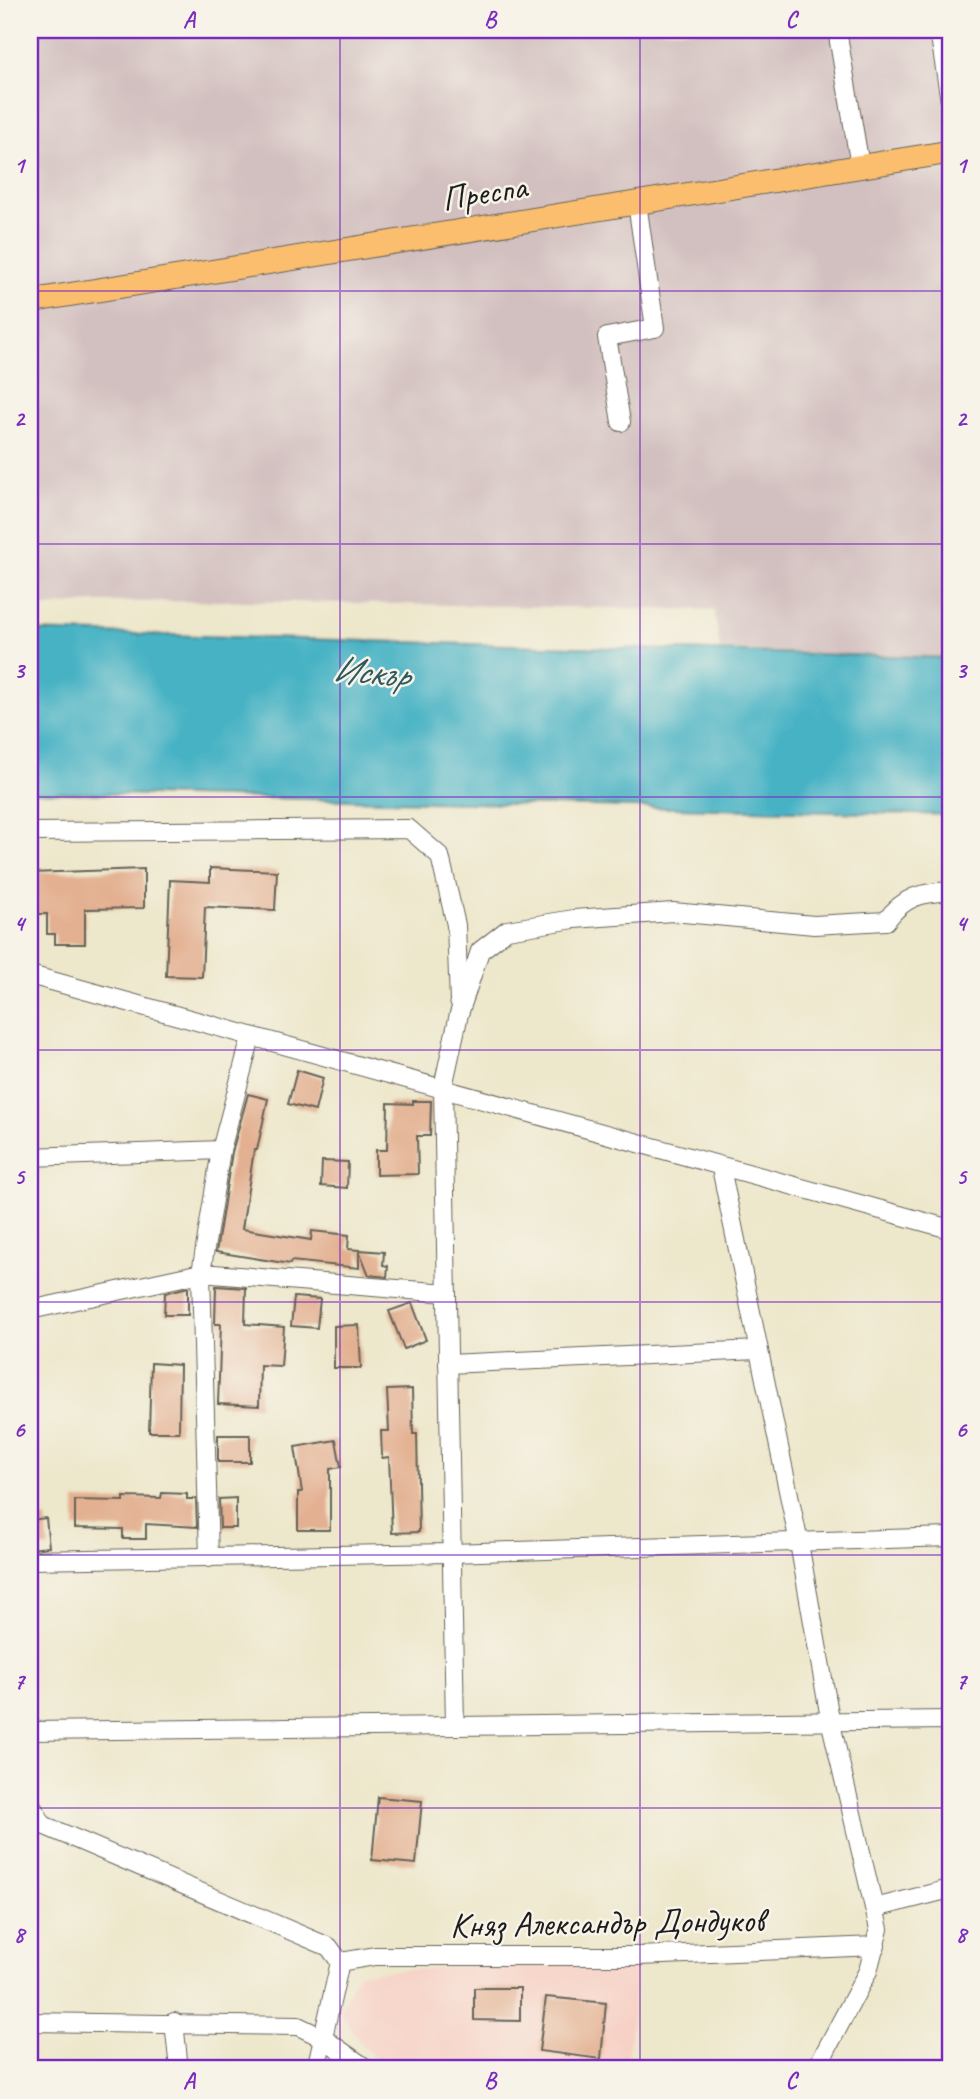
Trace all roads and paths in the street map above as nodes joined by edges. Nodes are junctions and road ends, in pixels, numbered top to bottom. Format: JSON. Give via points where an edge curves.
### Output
{"nodes":[{"id":1,"x":837,"y":30,"type":"edge"},
{"id":2,"x":939,"y":30,"type":"edge"},
{"id":3,"x":950,"y":101,"type":"edge"},
{"id":4,"x":950,"y":152,"type":"edge"},
{"id":5,"x":860,"y":166,"type":"junction"},
{"id":6,"x":637,"y":202,"type":"junction"},
{"id":7,"x":30,"y":301,"type":"edge"},
{"id":8,"x":621,"y":422,"type":"dead end"},
{"id":9,"x":30,"y":832,"type":"edge"},
{"id":10,"x":950,"y":891,"type":"edge"},
{"id":11,"x":30,"y":975,"type":"edge"},
{"id":12,"x":459,"y":1014,"type":"junction"},
{"id":13,"x":251,"y":1037,"type":"junction"},
{"id":14,"x":443,"y":1087,"type":"junction"},
{"id":15,"x":221,"y":1150,"type":"junction"},
{"id":16,"x":30,"y":1157,"type":"edge"},
{"id":17,"x":721,"y":1168,"type":"junction"},
{"id":18,"x":950,"y":1229,"type":"edge"},
{"id":19,"x":201,"y":1273,"type":"junction"},
{"id":20,"x":447,"y":1293,"type":"junction"},
{"id":21,"x":30,"y":1310,"type":"edge"},
{"id":22,"x":758,"y":1350,"type":"junction"},
{"id":23,"x":448,"y":1364,"type":"junction"},
{"id":24,"x":950,"y":1537,"type":"edge"},
{"id":25,"x":799,"y":1543,"type":"junction"},
{"id":26,"x":452,"y":1553,"type":"junction"},
{"id":27,"x":209,"y":1558,"type":"junction"},
{"id":28,"x":30,"y":1560,"type":"edge"},
{"id":29,"x":950,"y":1720,"type":"edge"},
{"id":30,"x":831,"y":1724,"type":"junction"},
{"id":31,"x":455,"y":1726,"type":"junction"},
{"id":32,"x":30,"y":1731,"type":"edge"},
{"id":33,"x":30,"y":1803,"type":"edge"},
{"id":34,"x":950,"y":1889,"type":"edge"},
{"id":35,"x":875,"y":1908,"type":"junction"},
{"id":36,"x":876,"y":1947,"type":"junction"},
{"id":37,"x":340,"y":1962,"type":"junction"},
{"id":38,"x":30,"y":2022,"type":"edge"},
{"id":39,"x":174,"y":2022,"type":"junction"},
{"id":40,"x":323,"y":2038,"type":"junction"},
{"id":41,"x":179,"y":2069,"type":"edge"},
{"id":42,"x":316,"y":2069,"type":"edge"},
{"id":43,"x":367,"y":2069,"type":"edge"},
{"id":44,"x":816,"y":2069,"type":"edge"}],
"edges":[{"from":1,"to":5,"type":"street"},
{"from":2,"to":3,"type":"street"},
{"from":4,"to":5,"type":"main road","name":"Преспа"},
{"from":5,"to":6,"type":"main road","name":"Преспа"},
{"from":6,"to":7,"type":"main road","name":"Преспа"},
{"from":6,"to":8,"type":"street","via":[[655,328],[607,337]]},
{"from":9,"to":12,"type":"street","via":[[409,829],[440,856],[456,925]]},
{"from":10,"to":12,"type":"street","via":[[920,893],[898,904],[886,920],[814,925],[673,912],[574,919],[508,930],[480,951]]},
{"from":11,"to":13,"type":"street"},
{"from":12,"to":14,"type":"street"},
{"from":13,"to":14,"type":"street"},
{"from":13,"to":15,"type":"street"},
{"from":14,"to":17,"type":"street"},
{"from":14,"to":20,"type":"street"},
{"from":15,"to":16,"type":"street"},
{"from":15,"to":19,"type":"street"},
{"from":17,"to":18,"type":"street"},
{"from":17,"to":22,"type":"street"},
{"from":19,"to":20,"type":"street"},
{"from":19,"to":21,"type":"street"},
{"from":19,"to":27,"type":"street"},
{"from":20,"to":23,"type":"street"},
{"from":22,"to":23,"type":"street"},
{"from":22,"to":25,"type":"street"},
{"from":23,"to":26,"type":"street"},
{"from":24,"to":25,"type":"street"},
{"from":25,"to":26,"type":"street"},
{"from":25,"to":30,"type":"street"},
{"from":26,"to":27,"type":"street"},
{"from":26,"to":31,"type":"street"},
{"from":27,"to":28,"type":"street"},
{"from":29,"to":30,"type":"street"},
{"from":30,"to":31,"type":"street"},
{"from":30,"to":35,"type":"street"},
{"from":31,"to":32,"type":"street"},
{"from":33,"to":37,"type":"street","via":[[43,1825],[329,1947]]},
{"from":34,"to":35,"type":"street"},
{"from":35,"to":36,"type":"street"},
{"from":36,"to":37,"type":"street","name":"Княз Александър Дондуков","via":[[638,1956],[375,1956]]},
{"from":36,"to":44,"type":"street"},
{"from":37,"to":40,"type":"street"},
{"from":38,"to":39,"type":"street"},
{"from":39,"to":40,"type":"street","via":[[298,2026]]},
{"from":39,"to":41,"type":"street"},
{"from":40,"to":42,"type":"street"},
{"from":40,"to":43,"type":"street"}]}
